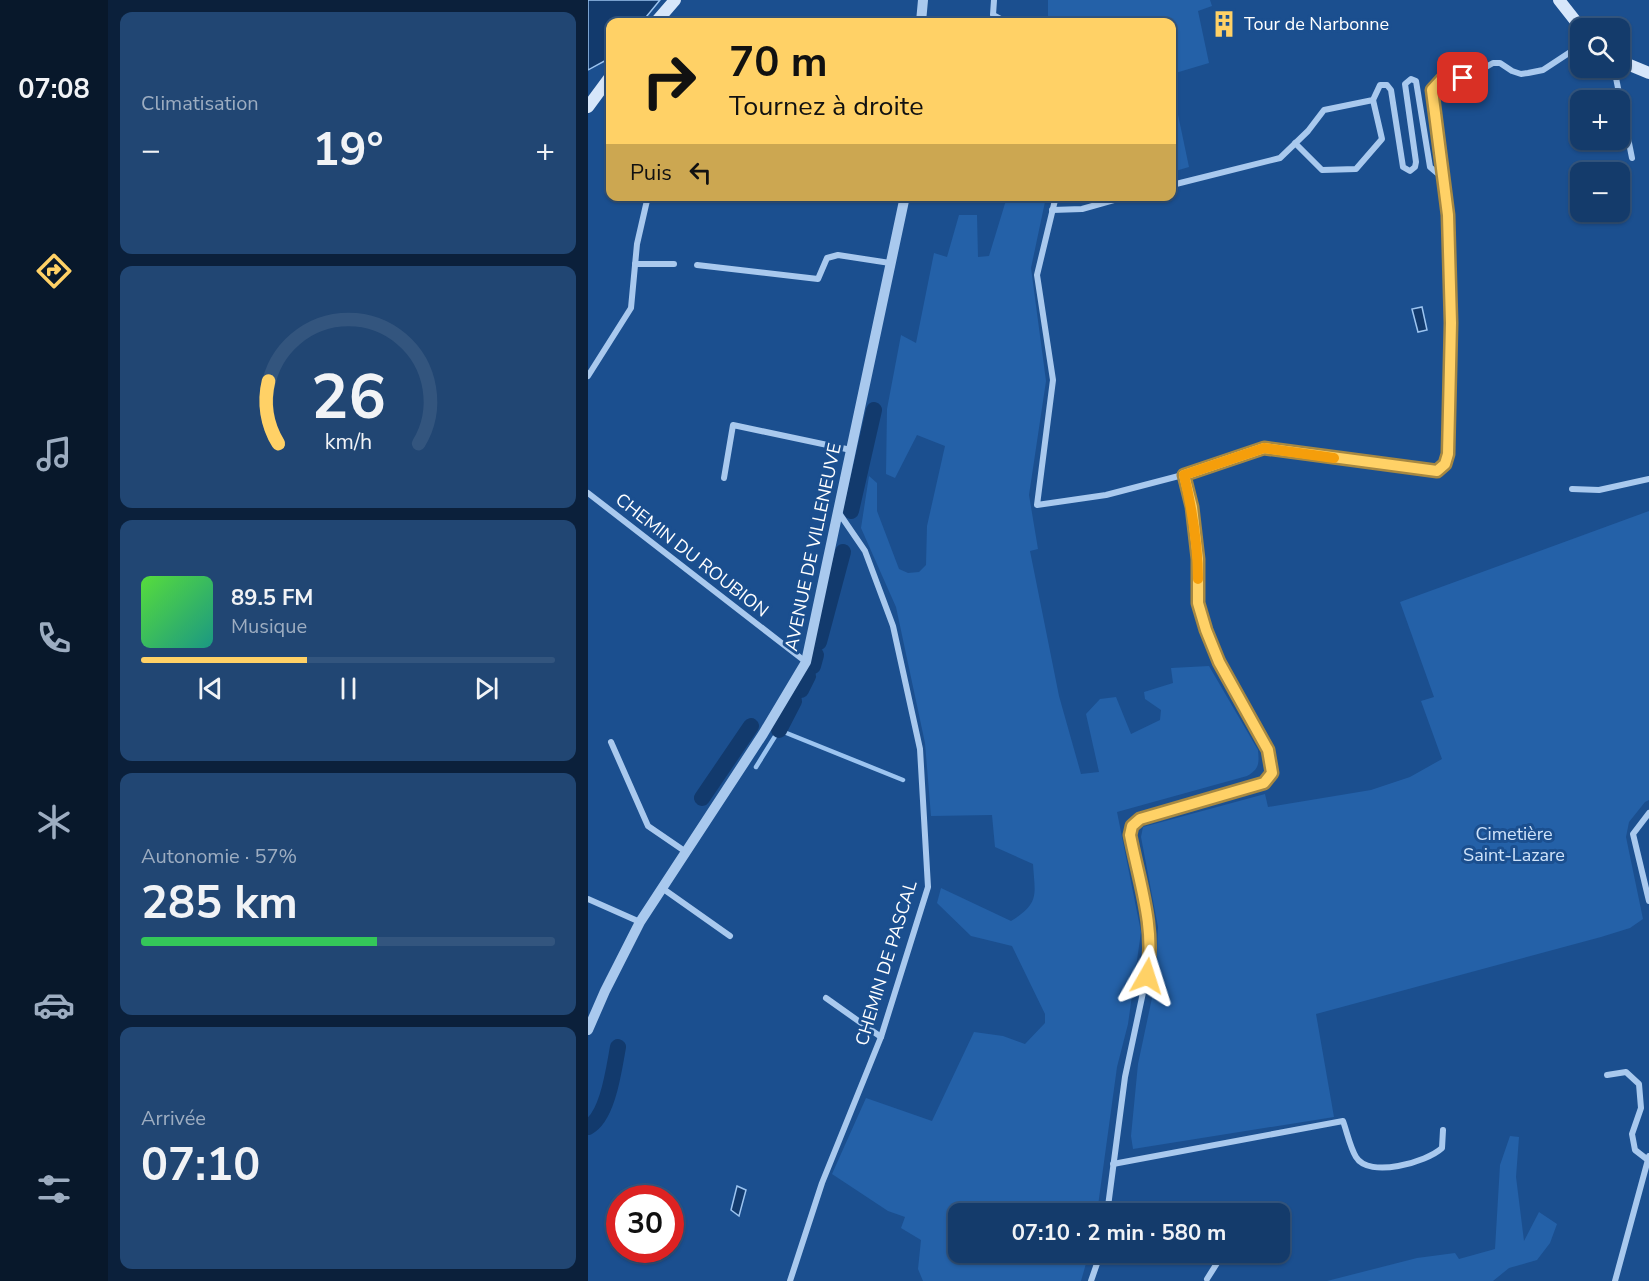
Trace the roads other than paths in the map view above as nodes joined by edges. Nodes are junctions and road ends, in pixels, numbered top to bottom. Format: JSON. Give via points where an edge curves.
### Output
{"nodes":[{"id":1,"x":675,"y":0,"type":"edge"},
{"id":2,"x":923,"y":0,"type":"edge"},
{"id":3,"x":994,"y":0,"type":"edge"},
{"id":4,"x":1559,"y":0,"type":"edge"},
{"id":5,"x":659,"y":18,"type":"edge"},
{"id":6,"x":921,"y":18,"type":"edge"},
{"id":7,"x":999,"y":18,"type":"edge"},
{"id":8,"x":1573,"y":18,"type":"edge"},
{"id":9,"x":1570,"y":52,"type":"edge"},
{"id":10,"x":1630,"y":65,"type":"edge"},
{"id":11,"x":1649,"y":73,"type":"edge"},
{"id":12,"x":1616,"y":78,"type":"edge"},
{"id":13,"x":606,"y":82,"type":"edge"},
{"id":14,"x":1373,"y":100,"type":"junction"},
{"id":15,"x":588,"y":107,"type":"edge"},
{"id":16,"x":1295,"y":143,"type":"junction"},
{"id":17,"x":1632,"y":158,"type":"dead end"},
{"id":18,"x":1442,"y":173,"type":"junction"},
{"id":19,"x":1176,"y":184,"type":"edge"},
{"id":20,"x":647,"y":201,"type":"edge"},
{"id":21,"x":904,"y":201,"type":"edge"},
{"id":22,"x":1055,"y":201,"type":"edge"},
{"id":23,"x":1110,"y":201,"type":"edge"},
{"id":24,"x":1052,"y":210,"type":"junction"},
{"id":25,"x":890,"y":263,"type":"junction"},
{"id":26,"x":635,"y":264,"type":"junction"},
{"id":27,"x":674,"y":264,"type":"dead end"},
{"id":28,"x":698,"y":265,"type":"dead end"},
{"id":29,"x":588,"y":376,"type":"edge"},
{"id":30,"x":851,"y":450,"type":"junction"},
{"id":31,"x":1184,"y":475,"type":"junction"},
{"id":32,"x":724,"y":478,"type":"dead end"},
{"id":33,"x":1649,"y":479,"type":"edge"},
{"id":34,"x":1572,"y":489,"type":"dead end"},
{"id":35,"x":588,"y":493,"type":"edge"},
{"id":36,"x":838,"y":513,"type":"junction"},
{"id":37,"x":806,"y":662,"type":"junction"},
{"id":38,"x":611,"y":742,"type":"dead end"},
{"id":39,"x":1649,"y":813,"type":"edge"},
{"id":40,"x":686,"y":852,"type":"junction"},
{"id":41,"x":662,"y":888,"type":"junction"},
{"id":42,"x":588,"y":900,"type":"edge"},
{"id":43,"x":1649,"y":901,"type":"edge"},
{"id":44,"x":640,"y":922,"type":"junction"},
{"id":45,"x":730,"y":936,"type":"dead end"},
{"id":46,"x":826,"y":998,"type":"dead end"},
{"id":47,"x":588,"y":1030,"type":"edge"},
{"id":48,"x":880,"y":1037,"type":"junction"},
{"id":49,"x":1607,"y":1075,"type":"dead end"},
{"id":50,"x":1443,"y":1130,"type":"dead end"},
{"id":51,"x":1648,"y":1158,"type":"edge"},
{"id":52,"x":1113,"y":1164,"type":"junction"},
{"id":53,"x":1108,"y":1203,"type":"edge"},
{"id":54,"x":1097,"y":1263,"type":"edge"},
{"id":55,"x":1217,"y":1263,"type":"edge"},
{"id":56,"x":1207,"y":1279,"type":"dead end"},
{"id":57,"x":790,"y":1281,"type":"edge"},
{"id":58,"x":1091,"y":1281,"type":"edge"},
{"id":59,"x":1615,"y":1281,"type":"edge"}],
"edges":[{"from":1,"to":5,"type":"main road"},
{"from":2,"to":6,"type":"street"},
{"from":3,"to":7,"type":"street","via":[[993,15]]},
{"from":4,"to":8,"type":"main road"},
{"from":9,"to":18,"type":"street","via":[[1543,70],[1521,74],[1494,63],[1472,75],[1443,78],[1437,83],[1432,90]]},
{"from":10,"to":11,"type":"main road"},
{"from":12,"to":17,"type":"street"},
{"from":13,"to":15,"type":"main road"},
{"from":14,"to":16,"type":"street","via":[[1324,110]]},
{"from":14,"to":16,"type":"street","via":[[1382,139],[1356,169],[1322,170]]},
{"from":14,"to":18,"type":"street","via":[[1380,85],[1391,90],[1403,167],[1410,171],[1416,162],[1405,84],[1411,79],[1416,81],[1430,167]]},
{"from":16,"to":19,"type":"street","via":[[1280,158]]},
{"from":18,"to":31,"type":"street","via":[[1448,215],[1451,323],[1445,464],[1437,471],[1264,448]]},
{"from":20,"to":26,"type":"street"},
{"from":21,"to":25,"type":"street","name":"AVENUE DE VILLENEUVE"},
{"from":22,"to":24,"type":"street"},
{"from":23,"to":24,"type":"street","via":[[1082,209]]},
{"from":24,"to":31,"type":"street","via":[[1037,275],[1053,380],[1037,505],[1106,495]]},
{"from":25,"to":28,"type":"street","via":[[838,255],[827,258],[818,279]]},
{"from":25,"to":30,"type":"street","name":"AVENUE DE VILLENEUVE"},
{"from":26,"to":27,"type":"street"},
{"from":26,"to":29,"type":"street","via":[[631,308]]},
{"from":30,"to":32,"type":"street","via":[[733,425]]},
{"from":30,"to":36,"type":"street","name":"AVENUE DE VILLENEUVE"},
{"from":31,"to":52,"type":"street","via":[[1198,559],[1198,603],[1219,662],[1268,750],[1272,773],[1264,783],[1140,819],[1132,826],[1130,835],[1151,955],[1125,1077]]},
{"from":33,"to":34,"type":"street","via":[[1599,490]]},
{"from":35,"to":37,"type":"street","name":"CHEMIN DU ROUBION"},
{"from":36,"to":37,"type":"street","name":"AVENUE DE VILLENEUVE"},
{"from":36,"to":48,"type":"street","name":"CHEMIN DE PASCAL","via":[[865,551],[893,626],[920,749],[928,887]]},
{"from":37,"to":40,"type":"street","name":"AVENUE DE VILLENEUVE"},
{"from":38,"to":40,"type":"street","via":[[648,826]]},
{"from":39,"to":43,"type":"street","via":[[1633,834]]},
{"from":40,"to":41,"type":"street","name":"AVENUE DE VILLENEUVE"},
{"from":41,"to":44,"type":"street","name":"AVENUE DE VILLENEUVE"},
{"from":41,"to":45,"type":"street"},
{"from":42,"to":44,"type":"street"},
{"from":44,"to":47,"type":"street","name":"AVENUE DE VILLENEUVE"},
{"from":46,"to":48,"type":"street"},
{"from":48,"to":57,"type":"street","name":"CHEMIN DE PASCAL","via":[[822,1183]]},
{"from":49,"to":51,"type":"street","via":[[1626,1072],[1639,1084],[1641,1108],[1632,1134],[1635,1150]]},
{"from":50,"to":52,"type":"street","via":[[1442,1148],[1433,1156],[1387,1168],[1368,1167],[1356,1158],[1343,1121]]},
{"from":51,"to":59,"type":"street"},
{"from":52,"to":53,"type":"street"},
{"from":54,"to":58,"type":"street"},
{"from":55,"to":56,"type":"street"}]}
